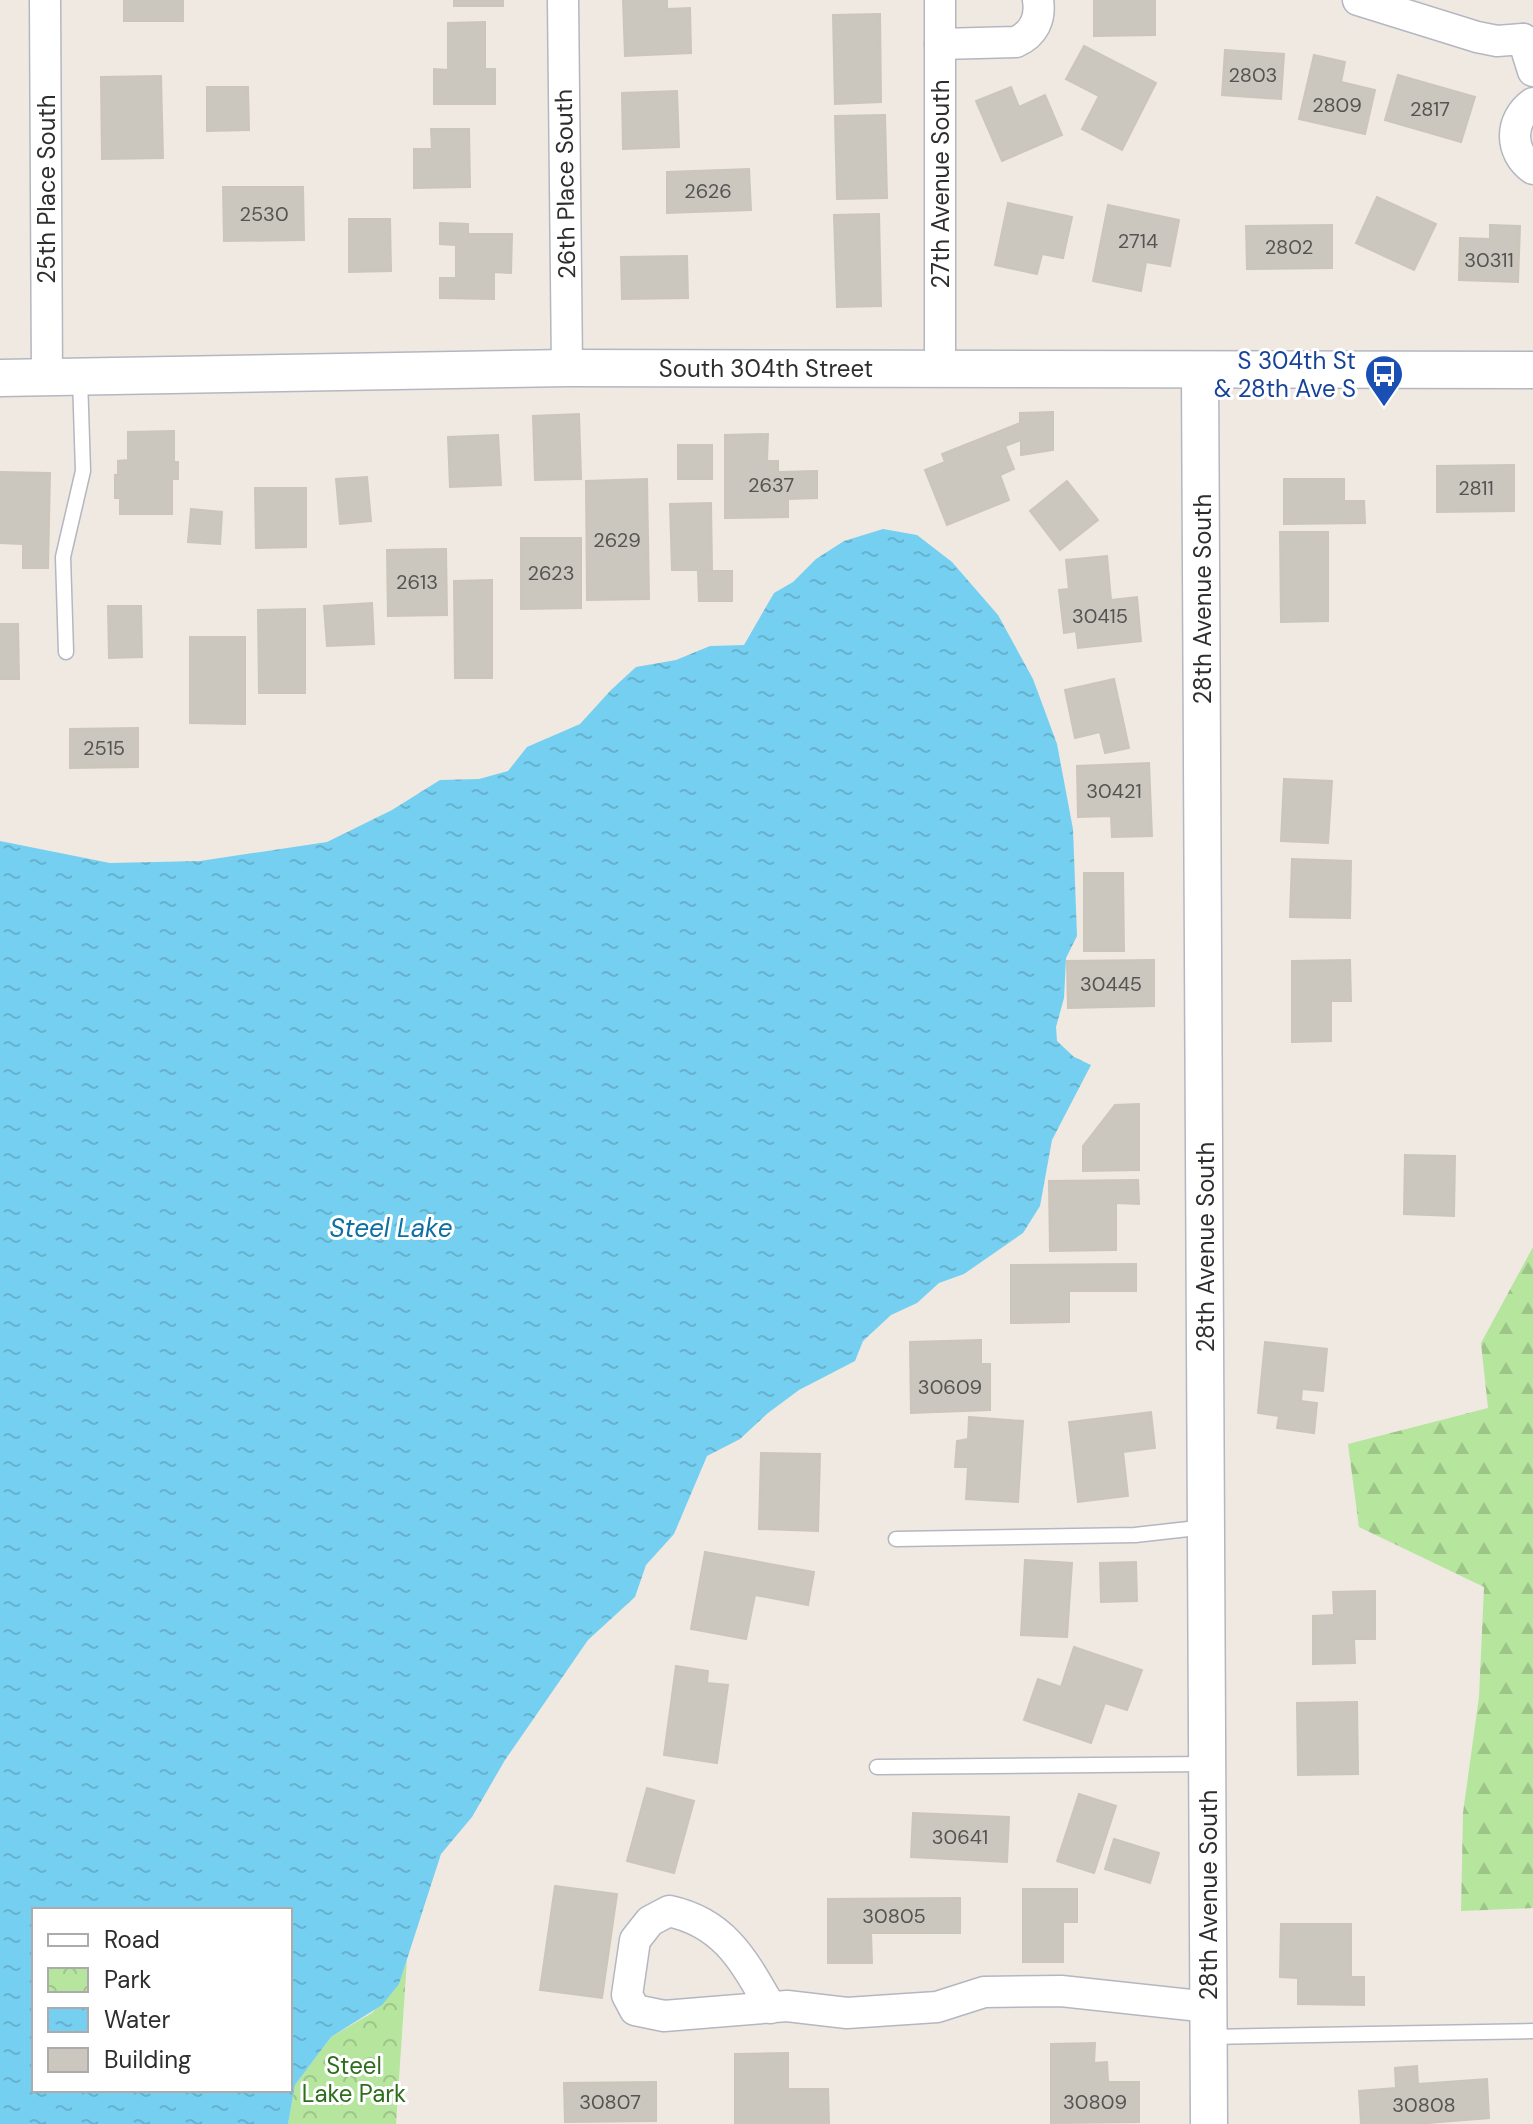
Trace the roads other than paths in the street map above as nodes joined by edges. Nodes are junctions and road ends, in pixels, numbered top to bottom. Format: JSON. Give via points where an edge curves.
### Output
{"nodes":[{"id":1,"x":45,"y":0,"type":"edge"},
{"id":2,"x":563,"y":0,"type":"edge"},
{"id":3,"x":940,"y":0,"type":"edge"},
{"id":4,"x":1038,"y":0,"type":"edge"},
{"id":5,"x":1358,"y":0,"type":"edge"},
{"id":6,"x":1528,"y":34,"type":"edge"},
{"id":7,"x":940,"y":44,"type":"junction"},
{"id":8,"x":1533,"y":71,"type":"edge"},
{"id":9,"x":1533,"y":103,"type":"edge"},
{"id":10,"x":1533,"y":169,"type":"edge"},
{"id":11,"x":567,"y":368,"type":"junction"},
{"id":12,"x":940,"y":368,"type":"junction"},
{"id":13,"x":1200,"y":370,"type":"junction"},
{"id":14,"x":1533,"y":370,"type":"edge"},
{"id":15,"x":0,"y":378,"type":"edge"},
{"id":16,"x":63,"y":378,"type":"junction"},
{"id":17,"x":66,"y":652,"type":"dead end"},
{"id":18,"x":1206,"y":1527,"type":"junction"},
{"id":19,"x":896,"y":1539,"type":"dead end"},
{"id":20,"x":1207,"y":1764,"type":"junction"},
{"id":21,"x":877,"y":1767,"type":"dead end"},
{"id":22,"x":771,"y":2008,"type":"junction"},
{"id":23,"x":1209,"y":2022,"type":"junction"},
{"id":24,"x":1533,"y":2031,"type":"edge"},
{"id":25,"x":1209,"y":2124,"type":"edge"}],
"edges":[{"from":1,"to":16,"type":"street","name":"25th Place South"},
{"from":2,"to":11,"type":"street","name":"26th Place South"},
{"from":3,"to":7,"type":"street","name":"27th Avenue South"},
{"from":4,"to":7,"type":"street","via":[[1038,17],[1027,37],[1016,42]]},
{"from":5,"to":6,"type":"street","via":[[1497,41]]},
{"from":6,"to":8,"type":"street"},
{"from":7,"to":12,"type":"street","name":"27th Avenue South"},
{"from":9,"to":10,"type":"street","via":[[1521,114],[1514,140]]},
{"from":11,"to":12,"type":"street","name":"South 304th Street"},
{"from":11,"to":16,"type":"street","name":"South 304th Street"},
{"from":12,"to":13,"type":"street","name":"South 304th Street"},
{"from":13,"to":14,"type":"street","name":"South 304th Street"},
{"from":13,"to":18,"type":"street","name":"28th Avenue South"},
{"from":15,"to":16,"type":"street","name":"South 304th Street"},
{"from":16,"to":17,"type":"lane","via":[[83,471],[63,557]]},
{"from":18,"to":19,"type":"lane","via":[[1135,1535]]},
{"from":18,"to":20,"type":"street","name":"28th Avenue South"},
{"from":20,"to":21,"type":"lane"},
{"from":20,"to":23,"type":"street","name":"28th Avenue South"},
{"from":22,"to":22,"type":"street","via":[[742,1958],[717,1932],[689,1915],[669,1911],[650,1921],[635,1940],[627,1995],[635,2010],[664,2016]]},
{"from":22,"to":23,"type":"street","via":[[847,2013],[937,2007],[984,1992],[1061,1991]]},
{"from":23,"to":24,"type":"lane"},
{"from":23,"to":25,"type":"street","name":"28th Avenue South"}]}
